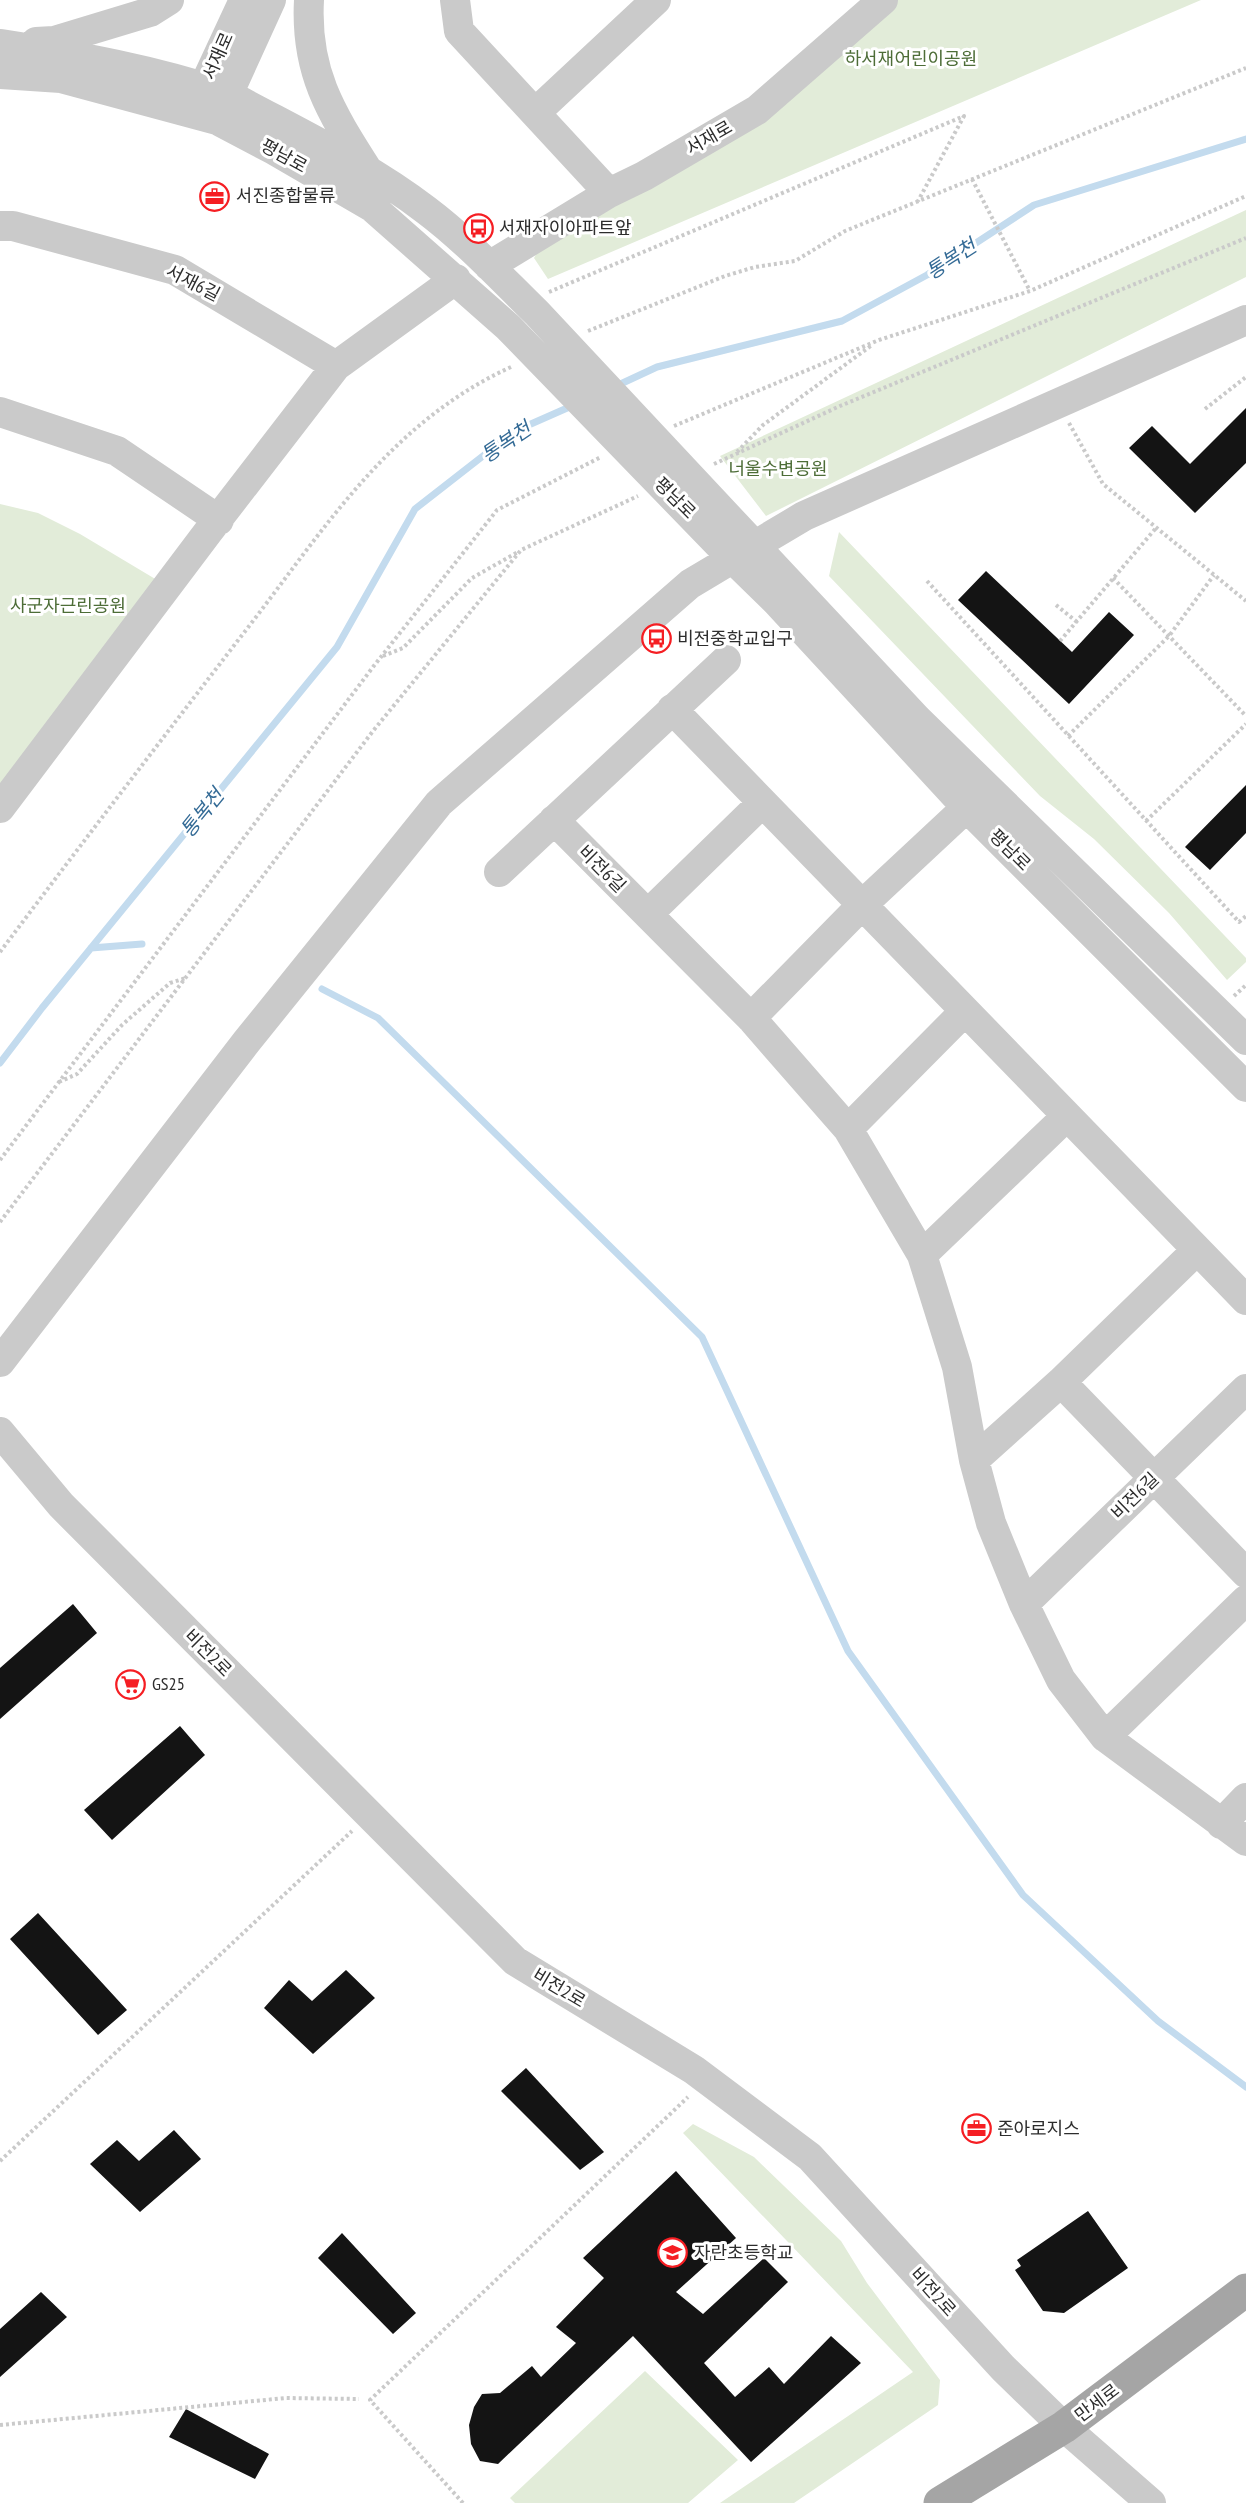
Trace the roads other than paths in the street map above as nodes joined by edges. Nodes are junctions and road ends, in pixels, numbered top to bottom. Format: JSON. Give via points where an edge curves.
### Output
{"nodes":[{"id":1,"x":169,"y":0,"type":"edge"},
{"id":2,"x":244,"y":0,"type":"edge"},
{"id":3,"x":271,"y":0,"type":"edge"},
{"id":4,"x":309,"y":0,"type":"edge"},
{"id":5,"x":455,"y":0,"type":"edge"},
{"id":6,"x":656,"y":0,"type":"edge"},
{"id":7,"x":883,"y":0,"type":"edge"},
{"id":8,"x":1,"y":44,"type":"edge"},
{"id":9,"x":0,"y":75,"type":"edge"},
{"id":10,"x":210,"y":104,"type":"junction"},
{"id":11,"x":535,"y":113,"type":"junction"},
{"id":12,"x":369,"y":171,"type":"junction"},
{"id":13,"x":609,"y":193,"type":"junction"},
{"id":14,"x":0,"y":226,"type":"edge"},
{"id":15,"x":489,"y":266,"type":"junction"},
{"id":16,"x":456,"y":279,"type":"junction"},
{"id":17,"x":1246,"y":320,"type":"edge"},
{"id":18,"x":336,"y":366,"type":"junction"},
{"id":19,"x":0,"y":412,"type":"edge"},
{"id":20,"x":219,"y":520,"type":"junction"},
{"id":21,"x":743,"y":553,"type":"junction"},
{"id":22,"x":726,"y":660,"type":"dead end"},
{"id":23,"x":672,"y":709,"type":"junction"},
{"id":24,"x":978,"y":798,"type":"junction"},
{"id":25,"x":762,"y":803,"type":"junction"},
{"id":26,"x":0,"y":808,"type":"edge"},
{"id":27,"x":554,"y":820,"type":"junction"},
{"id":28,"x":500,"y":872,"type":"dead end"},
{"id":29,"x":862,"y":905,"type":"junction"},
{"id":30,"x":648,"y":914,"type":"junction"},
{"id":31,"x":965,"y":1011,"type":"junction"},
{"id":32,"x":751,"y":1018,"type":"junction"},
{"id":33,"x":1246,"y":1040,"type":"edge"},
{"id":34,"x":1246,"y":1087,"type":"edge"},
{"id":35,"x":1067,"y":1116,"type":"junction"},
{"id":36,"x":848,"y":1129,"type":"junction"},
{"id":37,"x":1197,"y":1250,"type":"junction"},
{"id":38,"x":922,"y":1255,"type":"junction"},
{"id":39,"x":1246,"y":1300,"type":"edge"},
{"id":40,"x":0,"y":1362,"type":"edge"},
{"id":41,"x":1061,"y":1382,"type":"junction"},
{"id":42,"x":1246,"y":1389,"type":"edge"},
{"id":43,"x":0,"y":1432,"type":"edge"},
{"id":44,"x":974,"y":1460,"type":"junction"},
{"id":45,"x":1154,"y":1478,"type":"junction"},
{"id":46,"x":1246,"y":1573,"type":"edge"},
{"id":47,"x":1246,"y":1600,"type":"edge"},
{"id":48,"x":1024,"y":1604,"type":"junction"},
{"id":49,"x":1105,"y":1737,"type":"junction"},
{"id":50,"x":1246,"y":1798,"type":"edge"},
{"id":51,"x":1221,"y":1824,"type":"junction"},
{"id":52,"x":1246,"y":1841,"type":"edge"},
{"id":53,"x":1246,"y":2290,"type":"edge"},
{"id":54,"x":1064,"y":2427,"type":"junction"},
{"id":55,"x":940,"y":2503,"type":"edge"},
{"id":56,"x":1151,"y":2503,"type":"edge"}],
"edges":[{"from":1,"to":8,"type":"street","via":[[150,12],[54,41]]},
{"from":2,"to":10,"type":"street","name":"서재로"},
{"from":3,"to":10,"type":"street"},
{"from":4,"to":12,"type":"street","via":[[307,29],[320,85]]},
{"from":5,"to":11,"type":"street","via":[[459,30]]},
{"from":6,"to":11,"type":"street"},
{"from":7,"to":13,"type":"street","name":"서재로","via":[[757,110]]},
{"from":8,"to":10,"type":"street","via":[[79,56]]},
{"from":9,"to":10,"type":"street","name":"평남로","via":[[61,78]]},
{"from":10,"to":12,"type":"street","name":"평남로"},
{"from":10,"to":16,"type":"street","name":"평남로","via":[[274,150],[372,207]]},
{"from":11,"to":13,"type":"street"},
{"from":12,"to":15,"type":"street","name":"평남로","via":[[426,210]]},
{"from":13,"to":15,"type":"street","name":"서재로"},
{"from":14,"to":18,"type":"street","name":"서재6길","via":[[13,226],[175,270]]},
{"from":15,"to":21,"type":"street","name":"평남로","via":[[538,305],[717,504]]},
{"from":16,"to":18,"type":"street"},
{"from":16,"to":21,"type":"street","name":"평남로","via":[[653,476]]},
{"from":17,"to":21,"type":"street","via":[[804,516]]},
{"from":18,"to":20,"type":"street"},
{"from":19,"to":20,"type":"street","via":[[117,451]]},
{"from":20,"to":26,"type":"street"},
{"from":21,"to":24,"type":"street","name":"평남로","via":[[777,602],[873,703]]},
{"from":21,"to":40,"type":"street","via":[[690,584],[439,803],[247,1041]]},
{"from":22,"to":23,"type":"street"},
{"from":23,"to":25,"type":"street"},
{"from":23,"to":27,"type":"street"},
{"from":24,"to":29,"type":"street"},
{"from":24,"to":33,"type":"street"},
{"from":24,"to":34,"type":"street","name":"평남로"},
{"from":25,"to":29,"type":"street"},
{"from":25,"to":30,"type":"street"},
{"from":27,"to":28,"type":"street"},
{"from":27,"to":30,"type":"street","name":"비전6길"},
{"from":29,"to":31,"type":"street"},
{"from":29,"to":32,"type":"street"},
{"from":30,"to":32,"type":"street","name":"비전6길"},
{"from":31,"to":35,"type":"street"},
{"from":31,"to":36,"type":"street"},
{"from":32,"to":36,"type":"street","name":"비전6길"},
{"from":35,"to":37,"type":"street"},
{"from":35,"to":38,"type":"street"},
{"from":36,"to":38,"type":"street","name":"비전6길"},
{"from":37,"to":39,"type":"street"},
{"from":37,"to":41,"type":"street"},
{"from":38,"to":44,"type":"street","name":"비전6길","via":[[957,1367]]},
{"from":41,"to":44,"type":"street"},
{"from":41,"to":45,"type":"street"},
{"from":42,"to":45,"type":"street","name":"비전6길"},
{"from":43,"to":54,"type":"street","name":"비전2로","via":[[61,1505],[515,1961],[706,2080],[810,2157],[1003,2368]]},
{"from":44,"to":48,"type":"street","name":"비전6길","via":[[992,1523]]},
{"from":45,"to":46,"type":"street"},
{"from":45,"to":48,"type":"street","name":"비전6길"},
{"from":47,"to":49,"type":"street"},
{"from":48,"to":49,"type":"street","name":"비전6길","via":[[1061,1680]]},
{"from":49,"to":51,"type":"street","name":"비전6길"},
{"from":50,"to":51,"type":"street"},
{"from":51,"to":52,"type":"street","name":"비전6길"},
{"from":53,"to":54,"type":"main road","name":"만세로"},
{"from":54,"to":55,"type":"main road","name":"만세로"},
{"from":54,"to":56,"type":"street","name":"비전2로"}]}
